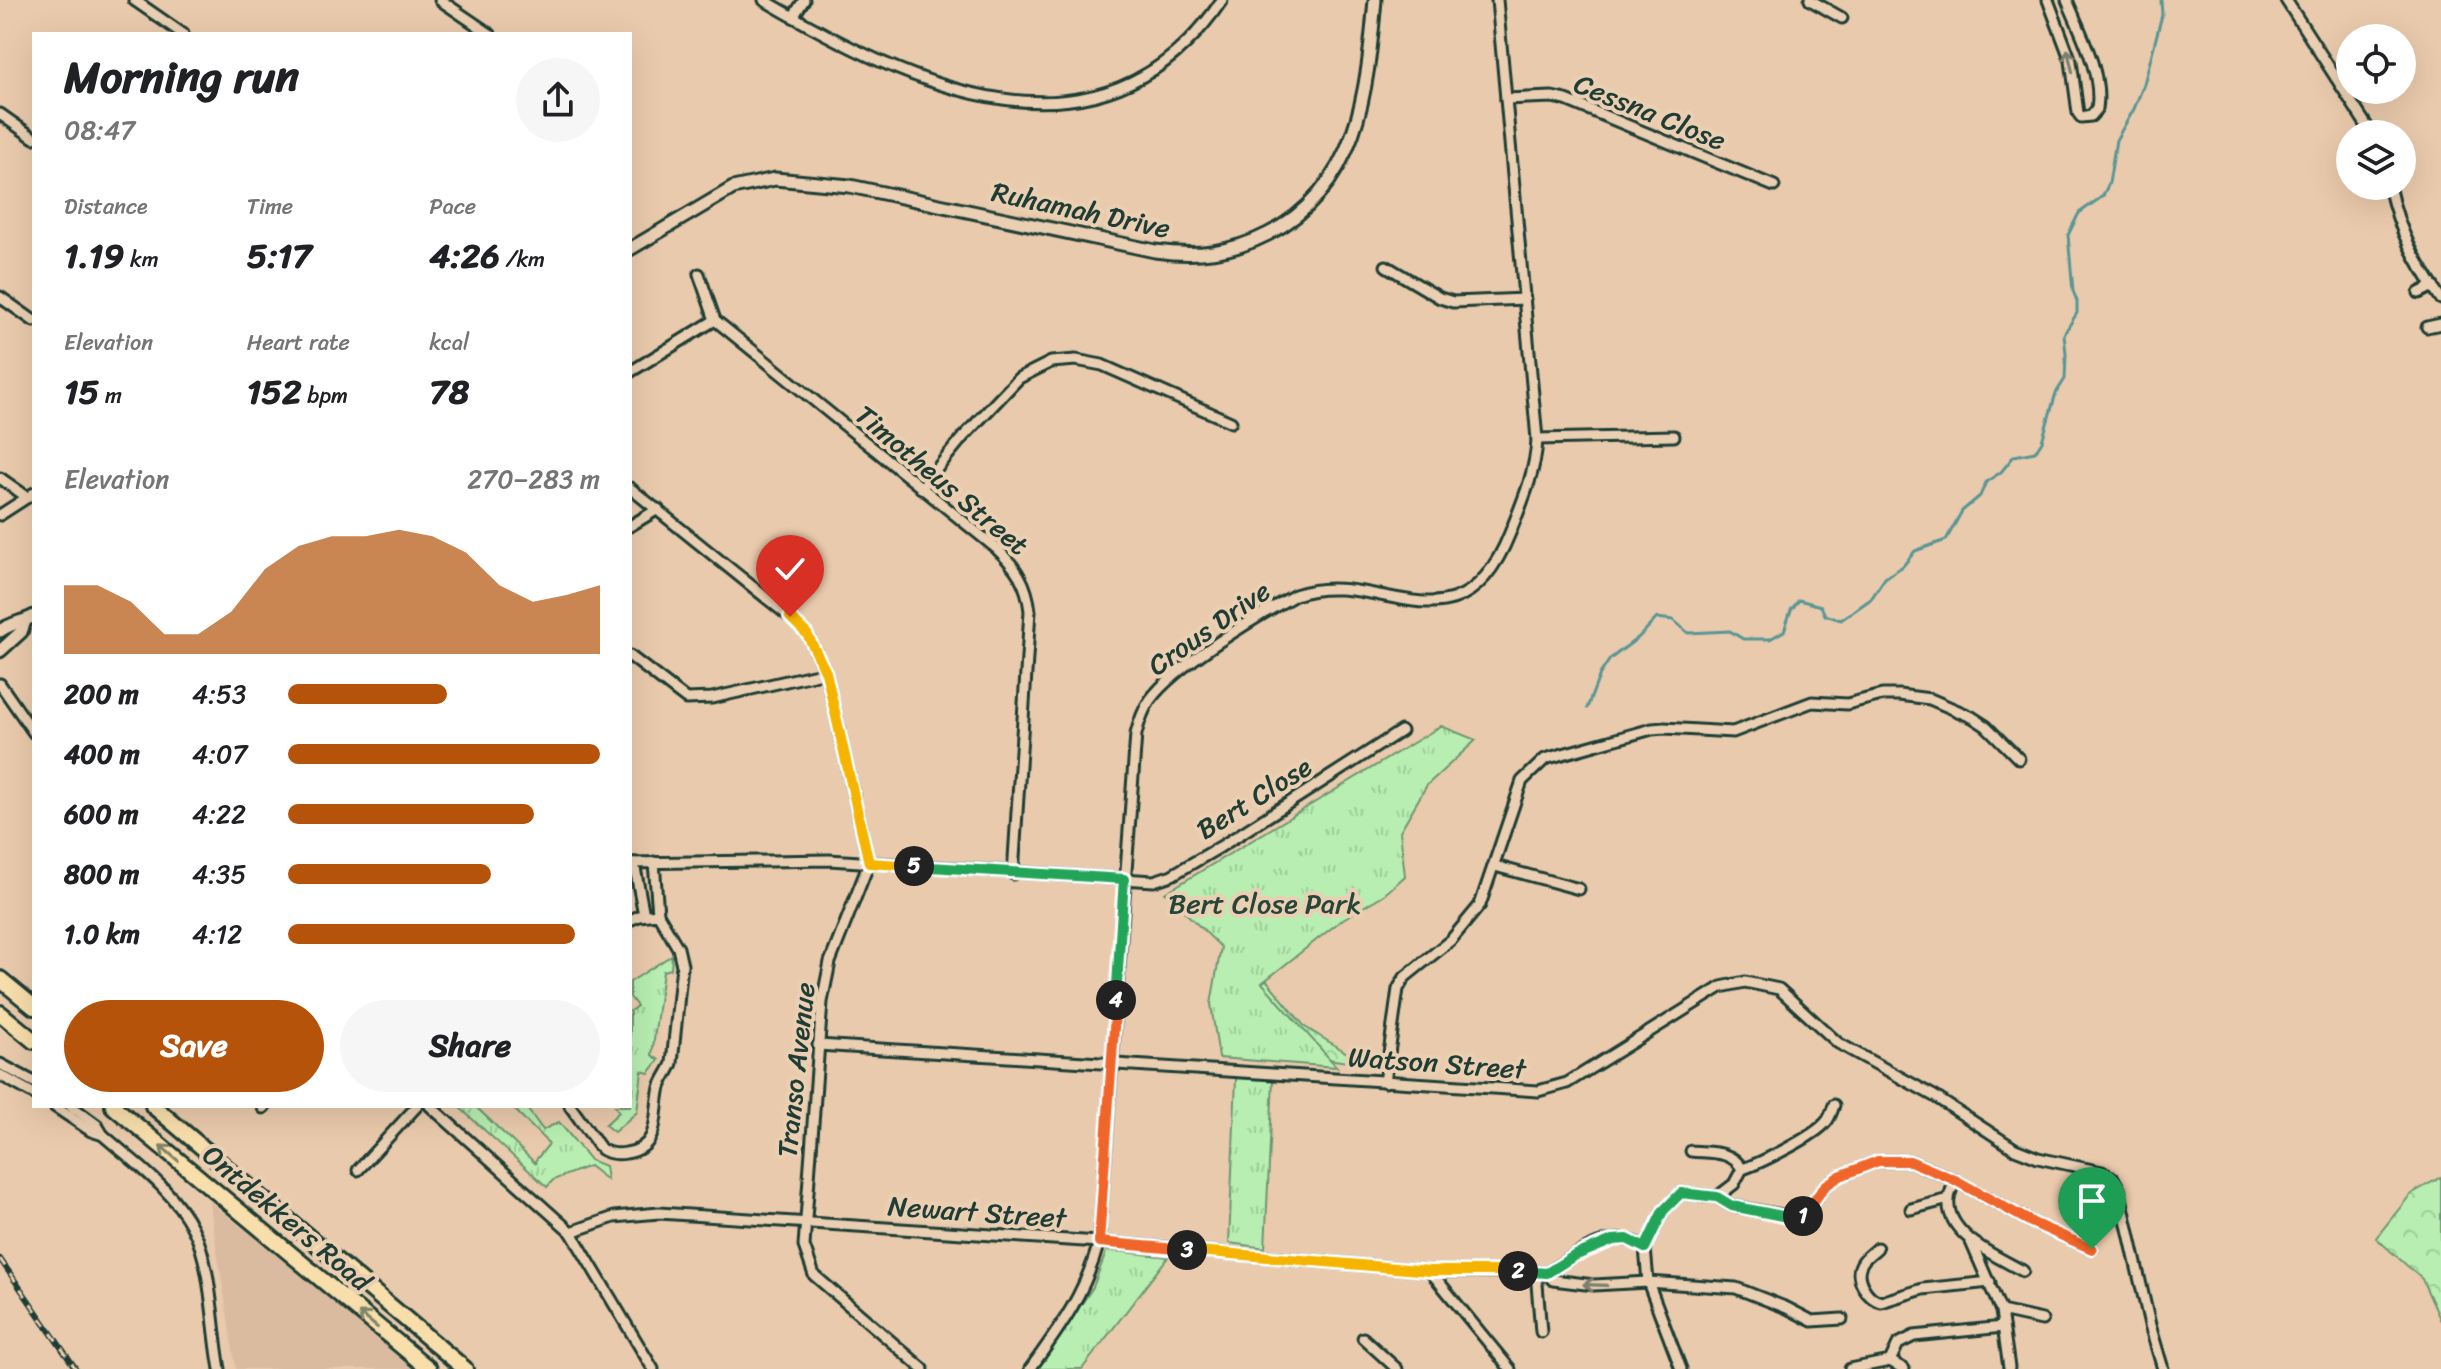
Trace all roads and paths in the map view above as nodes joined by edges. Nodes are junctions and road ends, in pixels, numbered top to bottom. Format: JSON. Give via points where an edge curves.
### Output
{"nodes":[{"id":1,"x":134,"y":0,"type":"edge"},
{"id":2,"x":440,"y":0,"type":"edge"},
{"id":3,"x":764,"y":0,"type":"edge"},
{"id":4,"x":804,"y":0,"type":"edge"},
{"id":5,"x":1222,"y":0,"type":"edge"},
{"id":6,"x":1375,"y":0,"type":"edge"},
{"id":7,"x":1497,"y":0,"type":"edge"},
{"id":8,"x":1810,"y":0,"type":"edge"},
{"id":9,"x":2048,"y":0,"type":"edge"},
{"id":10,"x":2067,"y":0,"type":"edge"},
{"id":11,"x":2286,"y":0,"type":"edge"},
{"id":12,"x":793,"y":17,"type":"junction"},
{"id":13,"x":1842,"y":18,"type":"dead end"},
{"id":14,"x":180,"y":32,"type":"edge"},
{"id":15,"x":487,"y":32,"type":"edge"},
{"id":16,"x":1506,"y":99,"type":"junction"},
{"id":17,"x":0,"y":114,"type":"edge"},
{"id":18,"x":2363,"y":120,"type":"edge"},
{"id":19,"x":32,"y":137,"type":"edge"},
{"id":20,"x":1774,"y":186,"type":"dead end"},
{"id":21,"x":2392,"y":200,"type":"edge"},
{"id":22,"x":632,"y":248,"type":"edge"},
{"id":23,"x":1386,"y":266,"type":"dead end"},
{"id":24,"x":699,"y":274,"type":"dead end"},
{"id":25,"x":2433,"y":286,"type":"junction"},
{"id":26,"x":2419,"y":293,"type":"dead end"},
{"id":27,"x":0,"y":297,"type":"edge"},
{"id":28,"x":1525,"y":299,"type":"junction"},
{"id":29,"x":2441,"y":299,"type":"edge"},
{"id":30,"x":32,"y":320,"type":"edge"},
{"id":31,"x":715,"y":320,"type":"junction"},
{"id":32,"x":2441,"y":324,"type":"edge"},
{"id":33,"x":2427,"y":327,"type":"dead end"},
{"id":34,"x":632,"y":371,"type":"edge"},
{"id":35,"x":1231,"y":422,"type":"dead end"},
{"id":36,"x":1674,"y":436,"type":"dead end"},
{"id":37,"x":1537,"y":439,"type":"junction"},
{"id":38,"x":0,"y":478,"type":"edge"},
{"id":39,"x":921,"y":488,"type":"junction"},
{"id":40,"x":632,"y":490,"type":"edge"},
{"id":41,"x":31,"y":495,"type":"edge"},
{"id":42,"x":658,"y":509,"type":"junction"},
{"id":43,"x":0,"y":515,"type":"edge"},
{"id":44,"x":632,"y":525,"type":"edge"},
{"id":45,"x":29,"y":618,"type":"edge"},
{"id":46,"x":0,"y":631,"type":"edge"},
{"id":47,"x":0,"y":651,"type":"edge"},
{"id":48,"x":632,"y":658,"type":"edge"},
{"id":49,"x":826,"y":672,"type":"junction"},
{"id":50,"x":0,"y":684,"type":"edge"},
{"id":51,"x":32,"y":730,"type":"edge"},
{"id":52,"x":1401,"y":731,"type":"dead end"},
{"id":53,"x":2019,"y":759,"type":"dead end"},
{"id":54,"x":654,"y":862,"type":"junction"},
{"id":55,"x":632,"y":863,"type":"edge"},
{"id":56,"x":869,"y":863,"type":"junction"},
{"id":57,"x":1495,"y":866,"type":"junction"},
{"id":58,"x":1013,"y":874,"type":"junction"},
{"id":59,"x":1124,"y":879,"type":"junction"},
{"id":60,"x":1579,"y":889,"type":"dead end"},
{"id":61,"x":658,"y":914,"type":"junction"},
{"id":62,"x":644,"y":915,"type":"junction"},
{"id":63,"x":632,"y":919,"type":"edge"},
{"id":64,"x":0,"y":979,"type":"edge"},
{"id":65,"x":32,"y":1005,"type":"edge"},
{"id":66,"x":0,"y":1013,"type":"edge"},
{"id":67,"x":32,"y":1039,"type":"edge"},
{"id":68,"x":818,"y":1045,"type":"junction"},
{"id":69,"x":1113,"y":1063,"type":"junction"},
{"id":70,"x":0,"y":1064,"type":"edge"},
{"id":71,"x":0,"y":1075,"type":"edge"},
{"id":72,"x":32,"y":1081,"type":"edge"},
{"id":73,"x":1385,"y":1082,"type":"junction"},
{"id":74,"x":32,"y":1093,"type":"edge"},
{"id":75,"x":1834,"y":1105,"type":"dead end"},
{"id":76,"x":57,"y":1108,"type":"edge"},
{"id":77,"x":74,"y":1108,"type":"edge"},
{"id":78,"x":115,"y":1108,"type":"edge"},
{"id":79,"x":155,"y":1108,"type":"edge"},
{"id":80,"x":415,"y":1108,"type":"edge"},
{"id":81,"x":432,"y":1108,"type":"edge"},
{"id":82,"x":571,"y":1108,"type":"edge"},
{"id":83,"x":103,"y":1135,"type":"junction"},
{"id":84,"x":1691,"y":1151,"type":"dead end"},
{"id":85,"x":1742,"y":1169,"type":"junction"},
{"id":86,"x":358,"y":1170,"type":"dead end"},
{"id":87,"x":1955,"y":1180,"type":"junction"},
{"id":88,"x":1717,"y":1197,"type":"junction"},
{"id":89,"x":1949,"y":1199,"type":"junction"},
{"id":90,"x":1911,"y":1209,"type":"dead end"},
{"id":91,"x":805,"y":1222,"type":"junction"},
{"id":92,"x":571,"y":1232,"type":"junction"},
{"id":93,"x":1099,"y":1242,"type":"junction"},
{"id":94,"x":1971,"y":1242,"type":"junction"},
{"id":95,"x":1645,"y":1248,"type":"junction"},
{"id":96,"x":1877,"y":1248,"type":"dead end"},
{"id":97,"x":2092,"y":1249,"type":"dead end"},
{"id":98,"x":1430,"y":1271,"type":"junction"},
{"id":99,"x":2023,"y":1271,"type":"dead end"},
{"id":100,"x":1536,"y":1272,"type":"junction"},
{"id":101,"x":1547,"y":1273,"type":"junction"},
{"id":102,"x":1648,"y":1282,"type":"junction"},
{"id":103,"x":1990,"y":1282,"type":"junction"},
{"id":104,"x":2001,"y":1311,"type":"junction"},
{"id":105,"x":1842,"y":1319,"type":"dead end"},
{"id":106,"x":2042,"y":1320,"type":"dead end"},
{"id":107,"x":2003,"y":1327,"type":"junction"},
{"id":108,"x":1541,"y":1332,"type":"dead end"},
{"id":109,"x":1363,"y":1338,"type":"dead end"},
{"id":110,"x":1890,"y":1361,"type":"junction"},
{"id":111,"x":2009,"y":1368,"type":"edge"},
{"id":112,"x":220,"y":1369,"type":"edge"},
{"id":113,"x":429,"y":1369,"type":"edge"},
{"id":114,"x":465,"y":1369,"type":"edge"},
{"id":115,"x":653,"y":1369,"type":"edge"},
{"id":116,"x":923,"y":1369,"type":"edge"},
{"id":117,"x":1030,"y":1369,"type":"edge"},
{"id":118,"x":1397,"y":1369,"type":"edge"},
{"id":119,"x":1510,"y":1369,"type":"edge"},
{"id":120,"x":1681,"y":1369,"type":"edge"},
{"id":121,"x":1850,"y":1369,"type":"edge"},
{"id":122,"x":1904,"y":1369,"type":"edge"},
{"id":123,"x":2163,"y":1369,"type":"edge"}],
"edges":[{"from":1,"to":14,"type":"street"},
{"from":2,"to":15,"type":"street"},
{"from":3,"to":12,"type":"street"},
{"from":4,"to":12,"type":"street"},
{"from":5,"to":12,"type":"street","via":[[1184,46],[1120,89],[1089,98],[1035,102],[997,100],[920,77]]},
{"from":6,"to":22,"type":"street","name":"Ruhamah Drive","via":[[1357,121],[1333,179],[1287,224],[1231,250],[1167,253],[850,186],[775,179],[733,188]]},
{"from":7,"to":16,"type":"street","name":"Crous Drive"},
{"from":8,"to":13,"type":"street"},
{"from":10,"to":9,"type":"street","one_way":true,"via":[[2097,87],[2097,109],[2088,116],[2078,113],[2071,61]]},
{"from":11,"to":18,"type":"street"},
{"from":16,"to":20,"type":"street","name":"Cessna Close","via":[[1566,100]]},
{"from":16,"to":28,"type":"street","name":"Crous Drive"},
{"from":17,"to":19,"type":"street"},
{"from":21,"to":25,"type":"street","via":[[2411,254]]},
{"from":23,"to":28,"type":"street","via":[[1453,302]]},
{"from":24,"to":31,"type":"street"},
{"from":25,"to":26,"type":"street"},
{"from":25,"to":29,"type":"street"},
{"from":27,"to":30,"type":"street"},
{"from":28,"to":37,"type":"street","name":"Crous Drive"},
{"from":31,"to":34,"type":"street"},
{"from":31,"to":39,"type":"street","name":"Timotheus Street"},
{"from":32,"to":33,"type":"street"},
{"from":35,"to":39,"type":"street","via":[[1102,365],[1051,362],[1019,378]]},
{"from":36,"to":37,"type":"street"},
{"from":37,"to":59,"type":"street","name":"Crous Drive","via":[[1535,463],[1502,554],[1470,590],[1452,599],[1422,602],[1306,591],[1221,642],[1160,688],[1146,706],[1136,734]]},
{"from":38,"to":41,"type":"street"},
{"from":39,"to":58,"type":"street","name":"Timotheus Street","via":[[1014,565],[1028,596]]},
{"from":40,"to":42,"type":"street"},
{"from":41,"to":43,"type":"street"},
{"from":42,"to":44,"type":"street"},
{"from":42,"to":49,"type":"street","via":[[790,617],[807,634]]},
{"from":45,"to":46,"type":"street"},
{"from":45,"to":47,"type":"street"},
{"from":48,"to":49,"type":"street","via":[[693,700]]},
{"from":49,"to":56,"type":"street"},
{"from":50,"to":51,"type":"street"},
{"from":52,"to":59,"type":"street","name":"Bert Close","via":[[1172,875],[1143,882]]},
{"from":53,"to":57,"type":"street","via":[[1972,717],[1930,699],[1899,695],[1847,704],[1812,702],[1733,732],[1652,729],[1560,754],[1533,768],[1522,781]]},
{"from":54,"to":55,"type":"street","name":"Bert Close"},
{"from":54,"to":56,"type":"street","name":"Bert Close"},
{"from":54,"to":61,"type":"street"},
{"from":55,"to":62,"type":"street"},
{"from":56,"to":58,"type":"street","name":"Bert Close"},
{"from":56,"to":68,"type":"street","name":"Transo Avenue","via":[[830,962]]},
{"from":57,"to":60,"type":"street"},
{"from":57,"to":73,"type":"street","via":[[1480,905],[1465,925],[1401,982]]},
{"from":58,"to":59,"type":"street","name":"Bert Close"},
{"from":59,"to":69,"type":"street","name":"Crous Drive"},
{"from":61,"to":62,"type":"street"},
{"from":61,"to":82,"type":"street","via":[[682,965],[672,1063],[659,1088],[653,1135],[631,1152],[606,1152]]},
{"from":62,"to":63,"type":"street"},
{"from":64,"to":65,"type":"main road"},
{"from":66,"to":67,"type":"main road"},
{"from":68,"to":69,"type":"street","name":"Watson Street"},
{"from":68,"to":91,"type":"street","name":"Transo Avenue"},
{"from":69,"to":73,"type":"street","name":"Watson Street"},
{"from":69,"to":93,"type":"street","name":"Crous Drive"},
{"from":70,"to":72,"type":"street"},
{"from":71,"to":74,"type":"street"},
{"from":73,"to":123,"type":"street","name":"Watson Street","via":[[1516,1092],[1553,1088],[1721,987],[1739,982],[1779,989],[1838,1043],[2015,1149],[2113,1178]]},
{"from":75,"to":85,"type":"street","via":[[1820,1128]]},
{"from":76,"to":83,"type":"street"},
{"from":77,"to":83,"type":"street"},
{"from":113,"to":78,"type":"main road","name":"Ontdekkers Road","one_way":true},
{"from":79,"to":114,"type":"main road","name":"Ontdekkers Road"},
{"from":80,"to":86,"type":"street"},
{"from":81,"to":92,"type":"street"},
{"from":83,"to":112,"type":"street","via":[[160,1184],[193,1228],[203,1257]]},
{"from":84,"to":85,"type":"street","via":[[1732,1156]]},
{"from":85,"to":88,"type":"street","via":[[1734,1184]]},
{"from":87,"to":88,"type":"street","via":[[1910,1161],[1878,1161],[1832,1181],[1805,1214],[1792,1218],[1732,1206]]},
{"from":87,"to":89,"type":"street"},
{"from":87,"to":97,"type":"street"},
{"from":88,"to":95,"type":"street","via":[[1675,1197]]},
{"from":89,"to":90,"type":"street"},
{"from":89,"to":94,"type":"street","via":[[1951,1213]]},
{"from":91,"to":92,"type":"street","name":"Newart Street","via":[[633,1214]]},
{"from":91,"to":93,"type":"street","name":"Newart Street"},
{"from":91,"to":116,"type":"street","name":"Transo Avenue","via":[[804,1246],[814,1275]]},
{"from":92,"to":115,"type":"street"},
{"from":93,"to":98,"type":"street","name":"Newart Street"},
{"from":93,"to":117,"type":"street","name":"Crous Drive","via":[[1081,1295]]},
{"from":94,"to":99,"type":"street"},
{"from":94,"to":103,"type":"street"},
{"from":95,"to":101,"type":"street","via":[[1627,1239],[1607,1241]]},
{"from":95,"to":102,"type":"street"},
{"from":96,"to":103,"type":"street","via":[[1859,1271],[1865,1291],[1878,1302],[1923,1289]]},
{"from":98,"to":100,"type":"street","name":"Newart Street"},
{"from":98,"to":119,"type":"street"},
{"from":100,"to":101,"type":"street","name":"Newart Street"},
{"from":100,"to":108,"type":"street"},
{"from":102,"to":101,"type":"street","name":"Newart Street","one_way":true,"via":[[1582,1284],[1553,1280]]},
{"from":102,"to":105,"type":"street","name":"Newart Street","via":[[1736,1288],[1812,1321]]},
{"from":102,"to":120,"type":"street"},
{"from":103,"to":104,"type":"street"},
{"from":104,"to":106,"type":"street"},
{"from":104,"to":107,"type":"street"},
{"from":107,"to":110,"type":"street","via":[[1914,1336],[1898,1344]]},
{"from":107,"to":111,"type":"street"},
{"from":109,"to":118,"type":"street"},
{"from":110,"to":121,"type":"street"},
{"from":110,"to":122,"type":"street"}]}
